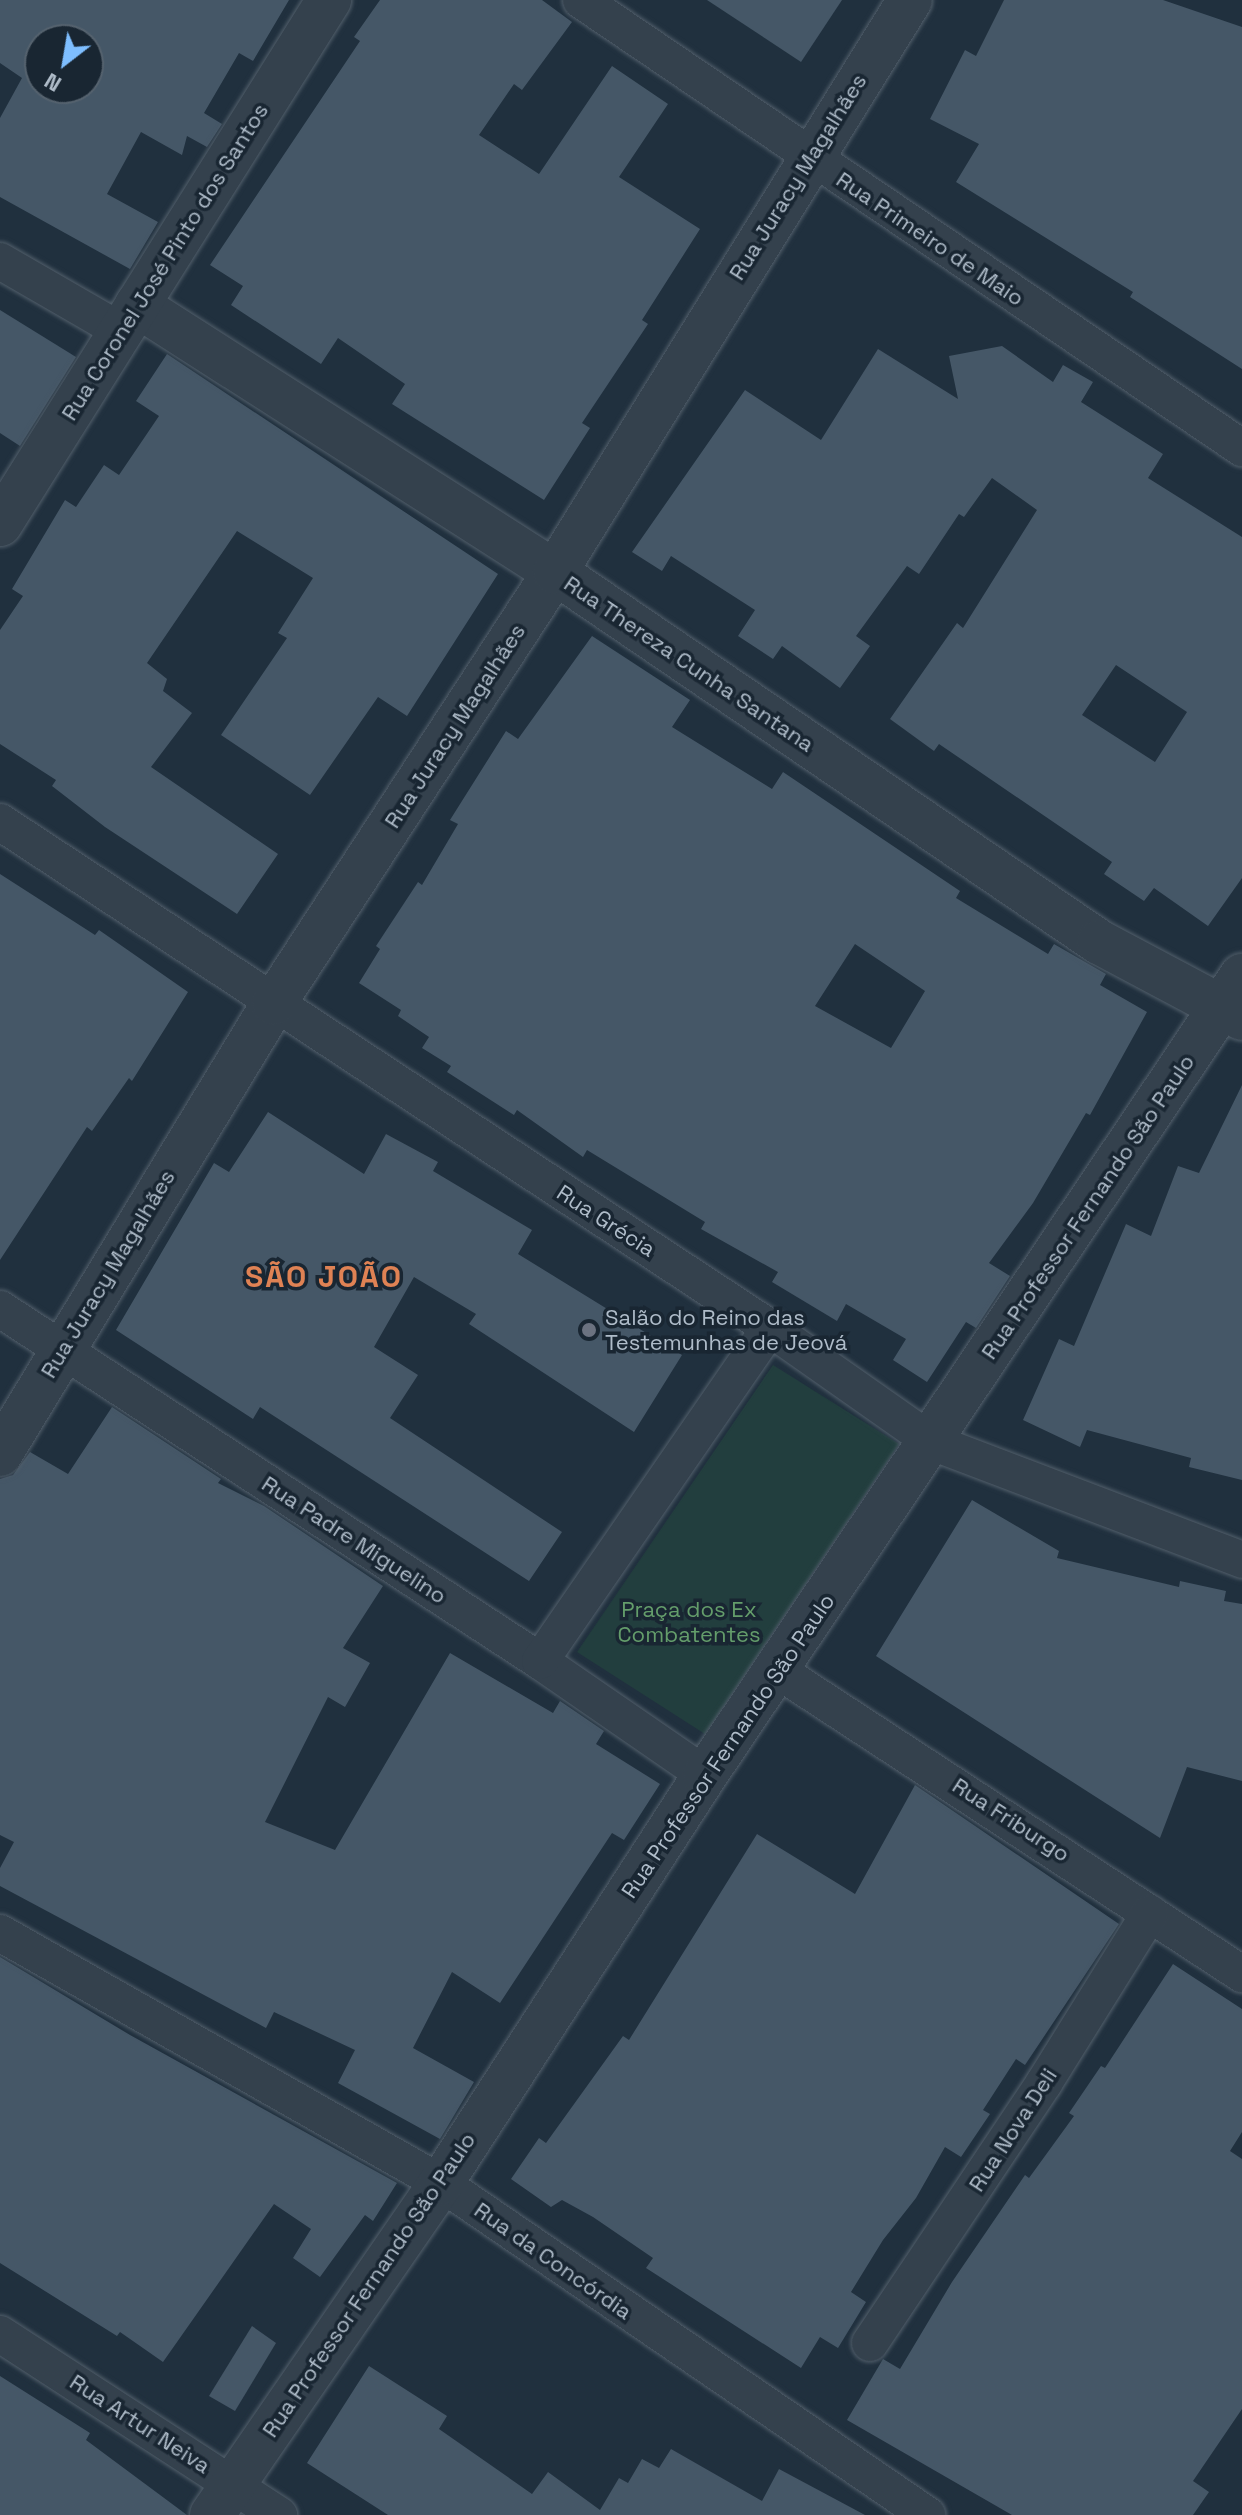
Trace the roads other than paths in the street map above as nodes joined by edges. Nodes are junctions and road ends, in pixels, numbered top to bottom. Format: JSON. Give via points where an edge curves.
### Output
{"nodes":[{"id":1,"x":329,"y":0,"type":"edge"},
{"id":2,"x":581,"y":0,"type":"edge"},
{"id":3,"x":910,"y":0,"type":"edge"},
{"id":4,"x":808,"y":157,"type":"junction"},
{"id":5,"x":0,"y":261,"type":"edge"},
{"id":6,"x":129,"y":318,"type":"junction"},
{"id":7,"x":1242,"y":448,"type":"edge"},
{"id":8,"x":0,"y":524,"type":"edge"},
{"id":9,"x":555,"y":572,"type":"junction"},
{"id":10,"x":0,"y":822,"type":"edge"},
{"id":11,"x":1235,"y":1001,"type":"edge"},
{"id":12,"x":274,"y":1003,"type":"junction"},
{"id":13,"x":0,"y":1309,"type":"edge"},
{"id":14,"x":770,"y":1328,"type":"junction"},
{"id":15,"x":61,"y":1351,"type":"junction"},
{"id":16,"x":932,"y":1442,"type":"junction"},
{"id":17,"x":0,"y":1454,"type":"edge"},
{"id":18,"x":1242,"y":1560,"type":"edge"},
{"id":19,"x":540,"y":1661,"type":"junction"},
{"id":20,"x":777,"y":1670,"type":"junction"},
{"id":21,"x":705,"y":1775,"type":"junction"},
{"id":22,"x":1150,"y":1913,"type":"junction"},
{"id":23,"x":0,"y":1933,"type":"edge"},
{"id":24,"x":1242,"y":1974,"type":"edge"},
{"id":25,"x":441,"y":2183,"type":"junction"},
{"id":26,"x":0,"y":2334,"type":"edge"},
{"id":27,"x":870,"y":2343,"type":"dead end"},
{"id":28,"x":223,"y":2500,"type":"edge"},
{"id":29,"x":279,"y":2515,"type":"edge"},
{"id":30,"x":927,"y":2515,"type":"edge"}],
"edges":[{"from":1,"to":6,"type":"street","name":"Rua Coronel José Pinto dos Santos"},
{"from":2,"to":4,"type":"street","name":"Rua Primeiro de Maio"},
{"from":3,"to":4,"type":"street","name":"Rua Juracy Magalhães"},
{"from":4,"to":7,"type":"street","name":"Rua Primeiro de Maio"},
{"from":4,"to":9,"type":"street","name":"Rua Juracy Magalhães"},
{"from":5,"to":6,"type":"street"},
{"from":6,"to":8,"type":"street","name":"Rua Coronel José Pinto dos Santos"},
{"from":6,"to":9,"type":"street","name":"Rua Thereza Cunha Santana"},
{"from":9,"to":11,"type":"street","name":"Rua Thereza Cunha Santana","via":[[1075,927]]},
{"from":9,"to":12,"type":"street","name":"Rua Juracy Magalhães"},
{"from":10,"to":12,"type":"street","name":"Rua Grécia"},
{"from":11,"to":16,"type":"street","name":"Rua Professor Fernando São Paulo"},
{"from":12,"to":14,"type":"street","name":"Rua Grécia"},
{"from":12,"to":15,"type":"street","name":"Rua Juracy Magalhães"},
{"from":13,"to":15,"type":"street","name":"Rua Padre Miguelino"},
{"from":14,"to":16,"type":"street","name":"Rua Grécia"},
{"from":14,"to":19,"type":"street"},
{"from":15,"to":17,"type":"street","name":"Rua Juracy Magalhães"},
{"from":15,"to":19,"type":"street","name":"Rua Padre Miguelino"},
{"from":16,"to":18,"type":"street","name":"Rua Grécia"},
{"from":16,"to":20,"type":"street","name":"Rua Professor Fernando São Paulo"},
{"from":19,"to":21,"type":"street","name":"Rua Padre Miguelino"},
{"from":20,"to":21,"type":"street","name":"Rua Professor Fernando São Paulo"},
{"from":20,"to":22,"type":"street","name":"Rua Friburgo"},
{"from":21,"to":25,"type":"street","name":"Rua Professor Fernando São Paulo"},
{"from":22,"to":24,"type":"street","name":"Rua Friburgo"},
{"from":22,"to":27,"type":"street","name":"Rua Nova Deli"},
{"from":23,"to":25,"type":"street","name":"Rua da Concórdia"},
{"from":25,"to":28,"type":"street","name":"Rua Professor Fernando São Paulo"},
{"from":25,"to":30,"type":"street","name":"Rua da Concórdia"},
{"from":26,"to":28,"type":"street","name":"Rua Artur Neiva"},
{"from":28,"to":29,"type":"street","name":"Rua Artur Neiva"}]}
